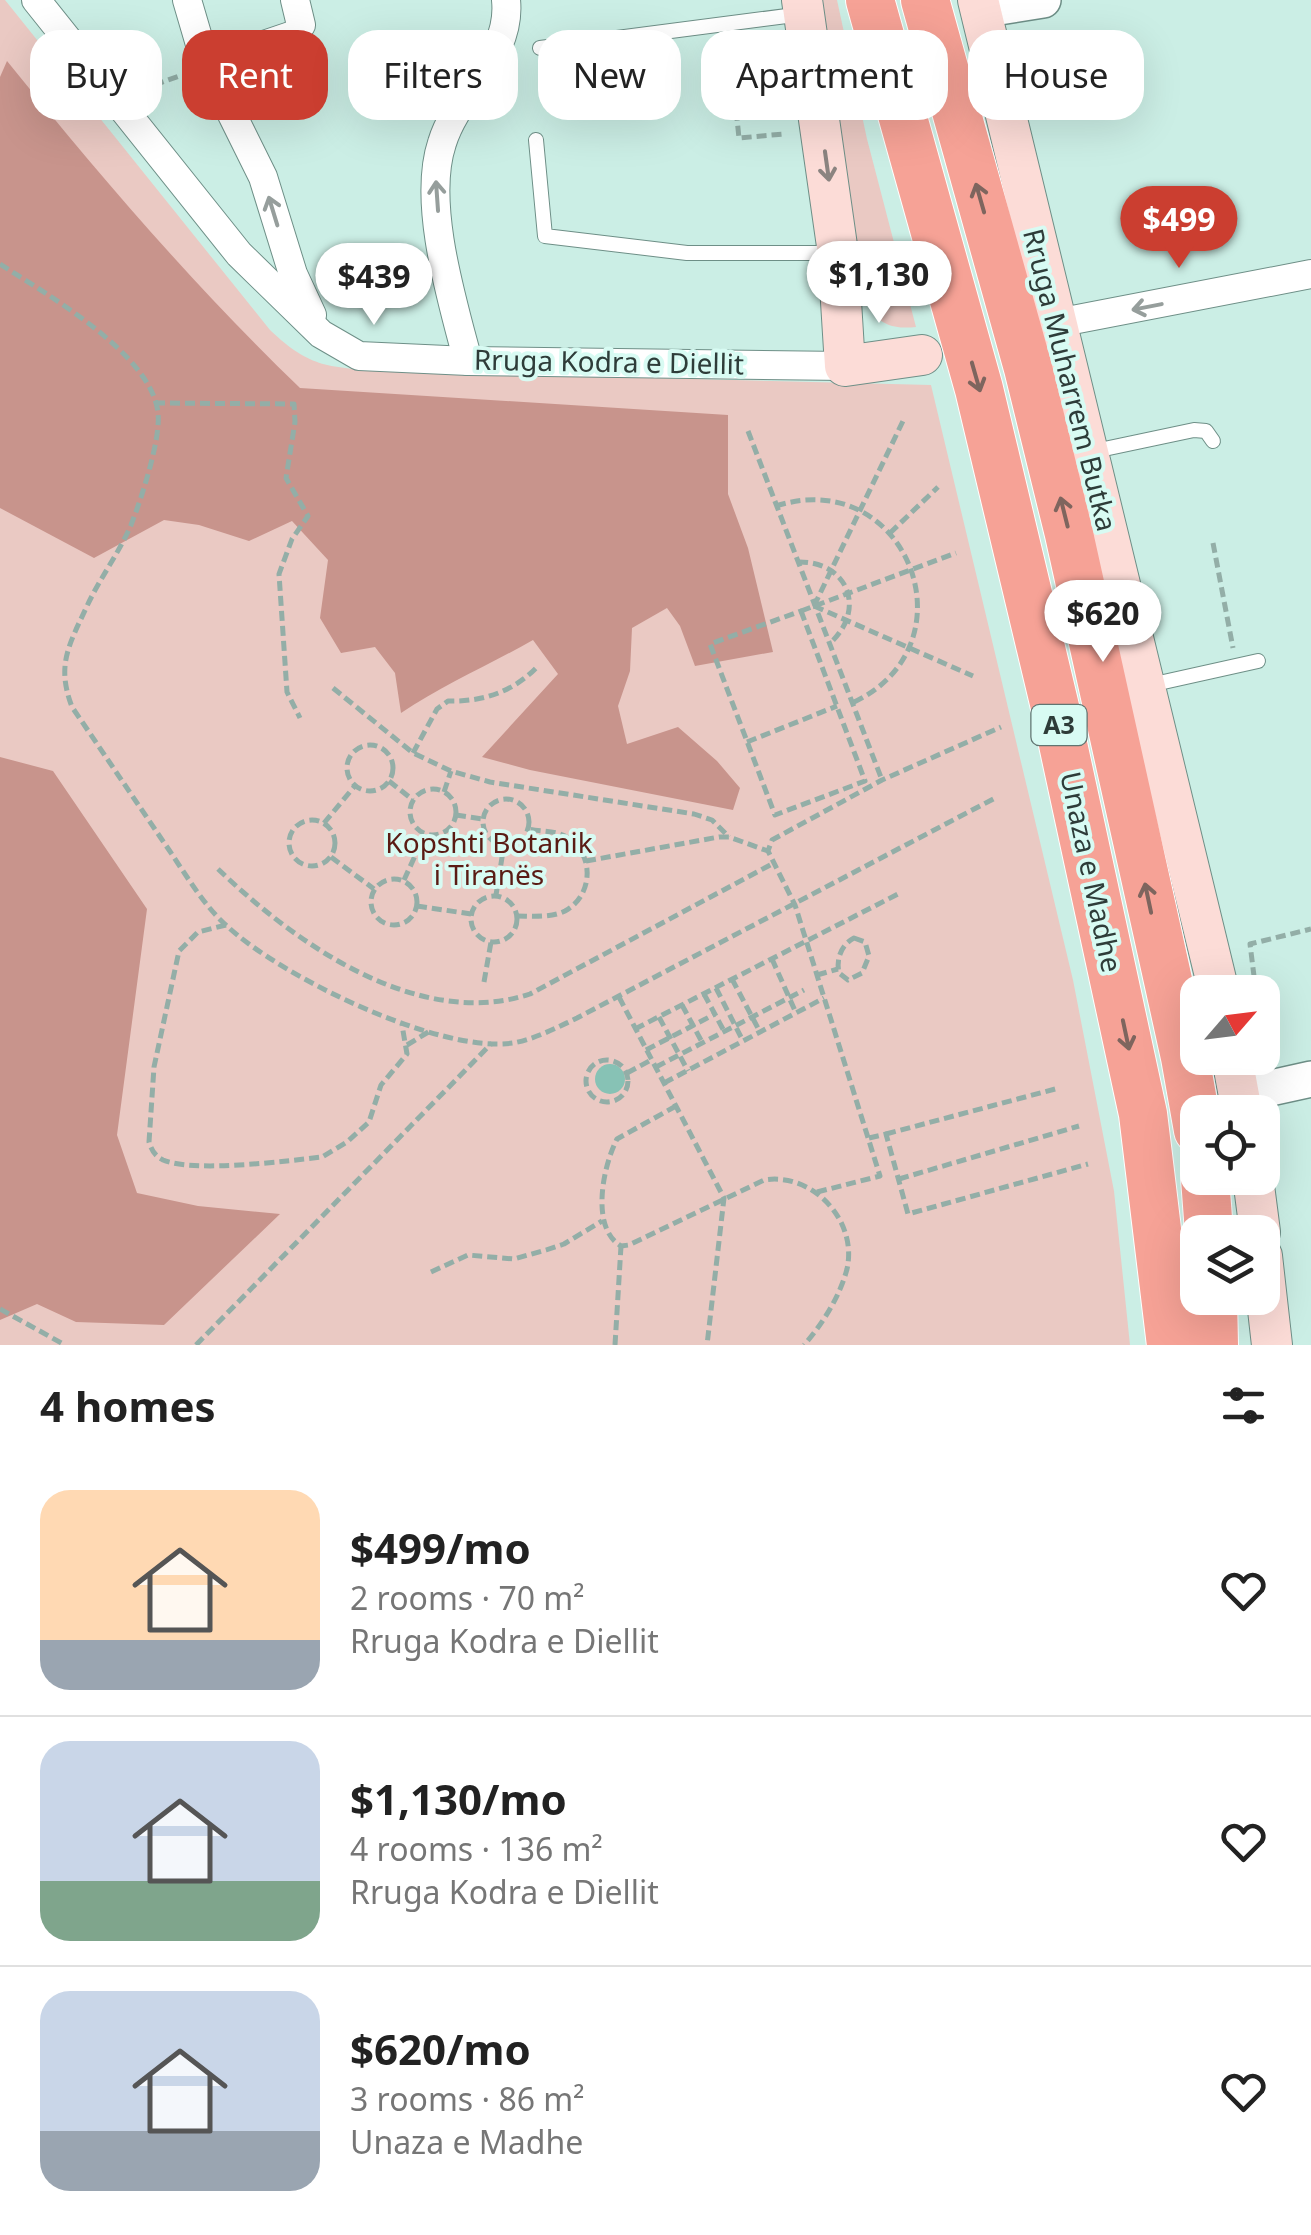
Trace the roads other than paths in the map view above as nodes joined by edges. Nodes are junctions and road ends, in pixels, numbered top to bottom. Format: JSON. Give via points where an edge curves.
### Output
{"nodes":[{"id":1,"x":36,"y":0,"type":"edge"},
{"id":2,"x":187,"y":0,"type":"edge"},
{"id":3,"x":506,"y":0,"type":"edge"},
{"id":4,"x":870,"y":0,"type":"edge"},
{"id":5,"x":925,"y":0,"type":"edge"},
{"id":6,"x":1044,"y":0,"type":"edge"},
{"id":7,"x":979,"y":5,"type":"edge"},
{"id":8,"x":803,"y":7,"type":"edge"},
{"id":9,"x":298,"y":12,"type":"edge"},
{"id":10,"x":196,"y":30,"type":"edge"},
{"id":11,"x":261,"y":30,"type":"edge"},
{"id":12,"x":655,"y":30,"type":"edge"},
{"id":13,"x":235,"y":120,"type":"edge"},
{"id":14,"x":536,"y":140,"type":"dead end"},
{"id":15,"x":838,"y":252,"type":"junction"},
{"id":16,"x":1311,"y":274,"type":"edge"},
{"id":17,"x":1048,"y":325,"type":"junction"},
{"id":18,"x":320,"y":334,"type":"junction"},
{"id":19,"x":922,"y":354,"type":"dead end"},
{"id":20,"x":468,"y":360,"type":"junction"},
{"id":21,"x":845,"y":366,"type":"junction"},
{"id":22,"x":1213,"y":441,"type":"dead end"},
{"id":23,"x":1089,"y":452,"type":"junction"},
{"id":24,"x":1258,"y":661,"type":"dead end"},
{"id":25,"x":1144,"y":686,"type":"junction"},
{"id":26,"x":1215,"y":975,"type":"edge"},
{"id":27,"x":1311,"y":1079,"type":"edge"},
{"id":28,"x":1238,"y":1088,"type":"edge"},
{"id":29,"x":1191,"y":1095,"type":"edge"},
{"id":30,"x":1213,"y":1315,"type":"edge"},
{"id":31,"x":1269,"y":1315,"type":"edge"},
{"id":32,"x":1170,"y":1345,"type":"edge"},
{"id":33,"x":1214,"y":1345,"type":"edge"},
{"id":34,"x":1272,"y":1345,"type":"edge"}],
"edges":[{"from":1,"to":18,"type":"street","name":"Rruga Kodra e Diellit","via":[[240,254]]},
{"from":2,"to":10,"type":"street"},
{"from":20,"to":3,"type":"street","one_way":true,"via":[[442,259],[436,181],[450,121],[502,42]]},
{"from":4,"to":32,"type":"highway","name":"Unaza e Madhe","number":"A3","one_way":true,"via":[[980,389],[1055,707],[1143,1114]]},
{"from":29,"to":5,"type":"highway","name":"Unaza e Madhe","number":"A3","one_way":true,"via":[[1069,534]]},
{"from":6,"to":7,"type":"street"},
{"from":7,"to":17,"type":"main road","name":"Rruga Muharrem Butka"},
{"from":8,"to":12,"type":"lane"},
{"from":8,"to":15,"type":"main road","one_way":true},
{"from":9,"to":11,"type":"lane"},
{"from":18,"to":13,"type":"street","one_way":true,"via":[[263,177]]},
{"from":14,"to":15,"type":"lane","via":[[545,236],[687,254]]},
{"from":15,"to":21,"type":"main road"},
{"from":16,"to":17,"type":"street","one_way":true},
{"from":17,"to":23,"type":"main road","name":"Rruga Muharrem Butka"},
{"from":18,"to":20,"type":"street","name":"Rruga Kodra e Diellit","via":[[359,356]]},
{"from":19,"to":21,"type":"main road","name":"Rruga Kodra e Diellit"},
{"from":20,"to":21,"type":"street","name":"Rruga Kodra e Diellit"},
{"from":22,"to":23,"type":"lane","via":[[1206,431],[1194,430]]},
{"from":23,"to":25,"type":"main road","name":"Rruga Muharrem Butka"},
{"from":24,"to":25,"type":"lane"},
{"from":25,"to":26,"type":"main road","name":"Rruga Muharrem Butka"},
{"from":27,"to":28,"type":"street"},
{"from":30,"to":33,"type":"highway"},
{"from":31,"to":34,"type":"main road"}]}
